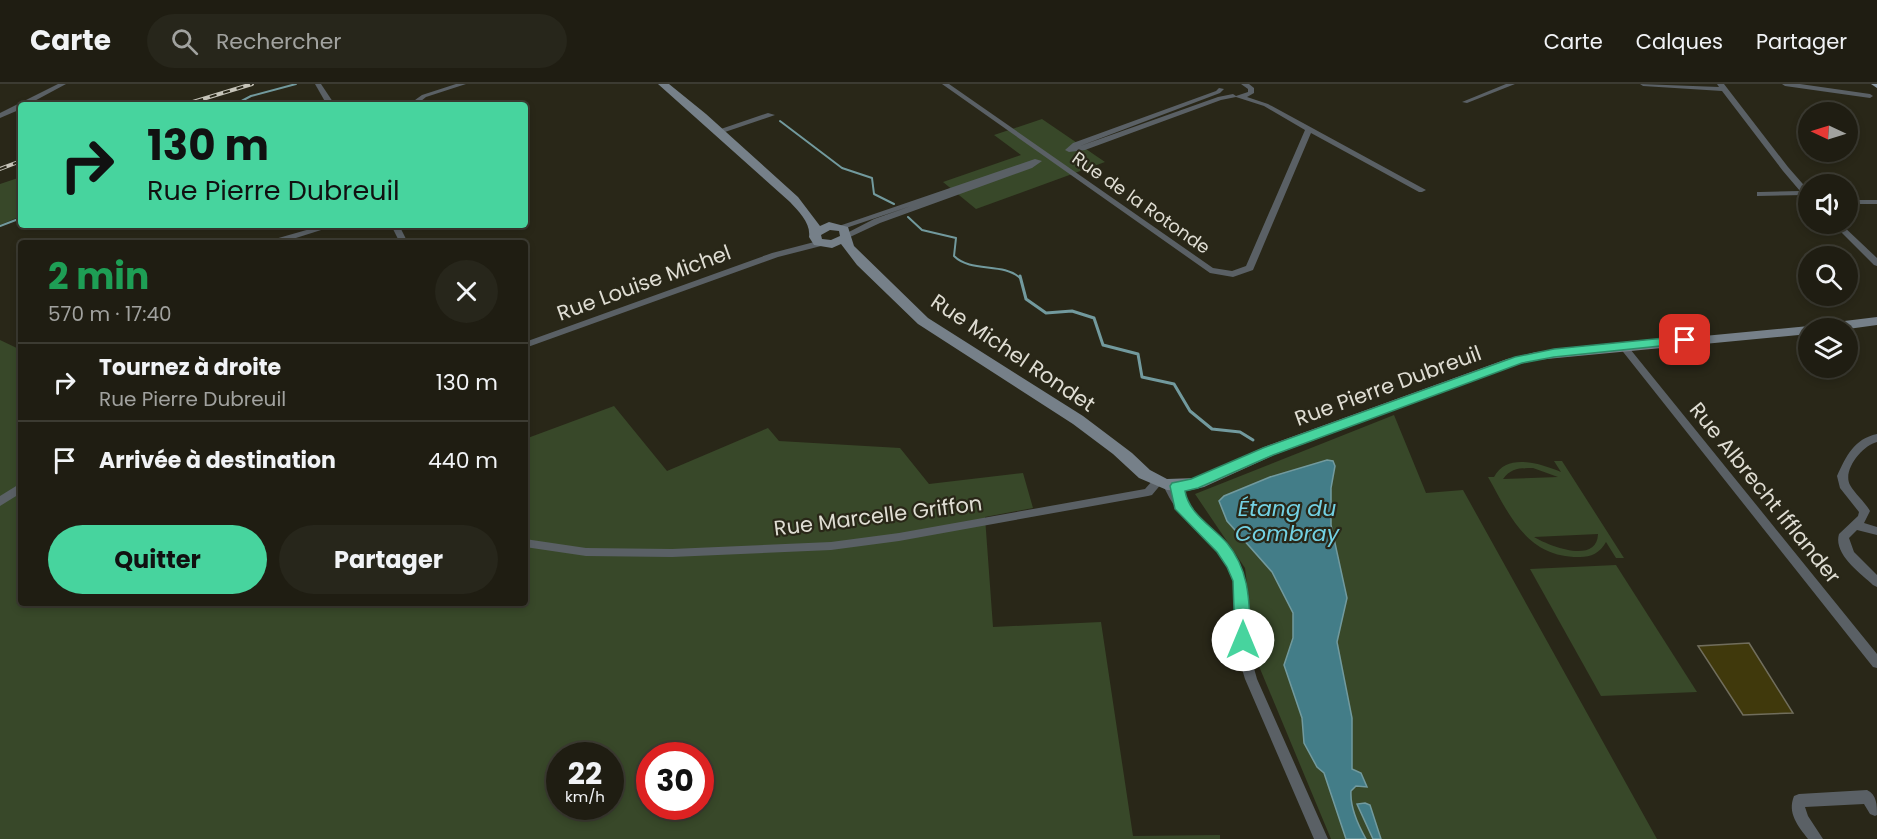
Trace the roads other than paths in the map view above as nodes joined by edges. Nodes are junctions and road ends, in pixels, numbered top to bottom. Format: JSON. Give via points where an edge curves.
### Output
{"nodes":[{"id":1,"x":63,"y":84,"type":"edge"},
{"id":2,"x":318,"y":84,"type":"edge"},
{"id":3,"x":463,"y":84,"type":"edge"},
{"id":4,"x":663,"y":84,"type":"edge"},
{"id":5,"x":945,"y":84,"type":"edge"},
{"id":6,"x":1244,"y":84,"type":"edge"},
{"id":7,"x":1261,"y":84,"type":"edge"},
{"id":8,"x":1512,"y":84,"type":"edge"},
{"id":9,"x":1643,"y":84,"type":"edge"},
{"id":10,"x":1785,"y":84,"type":"edge"},
{"id":11,"x":1222,"y":86,"type":"edge"},
{"id":12,"x":1722,"y":87,"type":"edge"},
{"id":13,"x":1252,"y":92,"type":"junction"},
{"id":14,"x":1237,"y":96,"type":"junction"},
{"id":15,"x":1870,"y":96,"type":"dead end"},
{"id":16,"x":28,"y":102,"type":"edge"},
{"id":17,"x":329,"y":102,"type":"edge"},
{"id":18,"x":415,"y":102,"type":"edge"},
{"id":19,"x":1465,"y":102,"type":"dead end"},
{"id":20,"x":1266,"y":105,"type":"junction"},
{"id":21,"x":18,"y":107,"type":"edge"},
{"id":22,"x":771,"y":115,"type":"dead end"},
{"id":23,"x":0,"y":116,"type":"edge"},
{"id":24,"x":1309,"y":129,"type":"junction"},
{"id":25,"x":719,"y":131,"type":"junction"},
{"id":26,"x":1069,"y":150,"type":"junction"},
{"id":27,"x":1049,"y":157,"type":"junction"},
{"id":28,"x":1798,"y":182,"type":"edge"},
{"id":29,"x":1422,"y":190,"type":"dead end"},
{"id":30,"x":1760,"y":194,"type":"dead end"},
{"id":31,"x":1798,"y":194,"type":"edge"},
{"id":32,"x":1858,"y":202,"type":"edge"},
{"id":33,"x":1877,"y":202,"type":"edge"},
{"id":34,"x":800,"y":206,"type":"junction"},
{"id":35,"x":323,"y":228,"type":"edge"},
{"id":36,"x":842,"y":232,"type":"junction"},
{"id":37,"x":1847,"y":234,"type":"edge"},
{"id":38,"x":821,"y":238,"type":"junction"},
{"id":39,"x":281,"y":240,"type":"edge"},
{"id":40,"x":861,"y":262,"type":"junction"},
{"id":41,"x":1877,"y":263,"type":"edge"},
{"id":42,"x":1877,"y":321,"type":"edge"},
{"id":43,"x":1858,"y":323,"type":"edge"},
{"id":44,"x":1798,"y":331,"type":"edge"},
{"id":45,"x":528,"y":344,"type":"edge"},
{"id":46,"x":1623,"y":346,"type":"junction"},
{"id":47,"x":1877,"y":438,"type":"edge"},
{"id":48,"x":1268,"y":452,"type":"junction"},
{"id":49,"x":1165,"y":481,"type":"junction"},
{"id":50,"x":18,"y":489,"type":"edge"},
{"id":51,"x":0,"y":502,"type":"edge"},
{"id":52,"x":1865,"y":511,"type":"junction"},
{"id":53,"x":1877,"y":517,"type":"edge"},
{"id":54,"x":1856,"y":525,"type":"junction"},
{"id":55,"x":1877,"y":531,"type":"edge"},
{"id":56,"x":528,"y":543,"type":"edge"},
{"id":57,"x":1877,"y":582,"type":"edge"},
{"id":58,"x":1877,"y":663,"type":"edge"},
{"id":59,"x":1875,"y":809,"type":"dead end"},
{"id":60,"x":1321,"y":839,"type":"edge"},
{"id":61,"x":1816,"y":839,"type":"edge"}],
"edges":[{"from":1,"to":16,"type":"street"},
{"from":2,"to":17,"type":"street"},
{"from":3,"to":18,"type":"street"},
{"from":4,"to":25,"type":"street","name":"Rue Michel Rondet"},
{"from":5,"to":27,"type":"street","name":"Rue de la Rotonde"},
{"from":6,"to":13,"type":"street"},
{"from":7,"to":13,"type":"street"},
{"from":8,"to":19,"type":"street"},
{"from":9,"to":12,"type":"street"},
{"from":10,"to":15,"type":"street"},
{"from":11,"to":14,"type":"street"},
{"from":11,"to":26,"type":"street","via":[[1180,108]]},
{"from":12,"to":28,"type":"street"},
{"from":13,"to":14,"type":"street"},
{"from":13,"to":20,"type":"street"},
{"from":14,"to":20,"type":"street"},
{"from":14,"to":26,"type":"street","via":[[1220,98]]},
{"from":20,"to":24,"type":"street"},
{"from":21,"to":23,"type":"street"},
{"from":22,"to":25,"type":"street"},
{"from":24,"to":27,"type":"street","name":"Rue de la Rotonde","via":[[1250,268],[1233,274],[1210,270]]},
{"from":24,"to":29,"type":"street"},
{"from":25,"to":34,"type":"street","name":"Rue Michel Rondet"},
{"from":26,"to":27,"type":"street"},
{"from":27,"to":36,"type":"street"},
{"from":30,"to":31,"type":"street"},
{"from":32,"to":33,"type":"street"},
{"from":34,"to":36,"type":"street","name":"Rue Michel Rondet"},
{"from":34,"to":38,"type":"street","name":"Rue Michel Rondet"},
{"from":35,"to":39,"type":"street"},
{"from":36,"to":38,"type":"street","via":[[840,242]]},
{"from":36,"to":38,"type":"street","via":[[824,227]]},
{"from":36,"to":40,"type":"street","name":"Rue Michel Rondet"},
{"from":37,"to":41,"type":"street"},
{"from":38,"to":40,"type":"street","name":"Rue Michel Rondet"},
{"from":38,"to":45,"type":"street","name":"Rue Louise Michel"},
{"from":40,"to":49,"type":"street","name":"Rue Michel Rondet","via":[[923,321],[1069,414],[1139,471]]},
{"from":42,"to":43,"type":"street"},
{"from":44,"to":46,"type":"street","name":"Rue Pierre Dubreuil"},
{"from":46,"to":48,"type":"street","name":"Rue Pierre Dubreuil","via":[[1520,360]]},
{"from":46,"to":58,"type":"street","name":"Rue Albrecht Ifflander"},
{"from":47,"to":52,"type":"street","via":[[1860,445],[1842,476],[1844,485]]},
{"from":48,"to":49,"type":"street","name":"Rue Pierre Dubreuil","via":[[1193,484]]},
{"from":48,"to":49,"type":"street","name":"Rue Pierre Dubreuil","via":[[1217,466],[1206,476],[1184,482]]},
{"from":49,"to":56,"type":"street","name":"Rue Marcelle Griffon","via":[[1148,492],[831,546],[597,552]]},
{"from":49,"to":60,"type":"street","via":[[1180,506],[1223,548],[1234,565],[1240,581],[1243,640],[1251,679]]},
{"from":50,"to":51,"type":"street"},
{"from":52,"to":53,"type":"street"},
{"from":52,"to":54,"type":"street"},
{"from":54,"to":55,"type":"street"},
{"from":54,"to":57,"type":"street","via":[[1843,537],[1843,545]]},
{"from":59,"to":61,"type":"street","via":[[1867,797],[1799,801],[1800,814]]}]}
